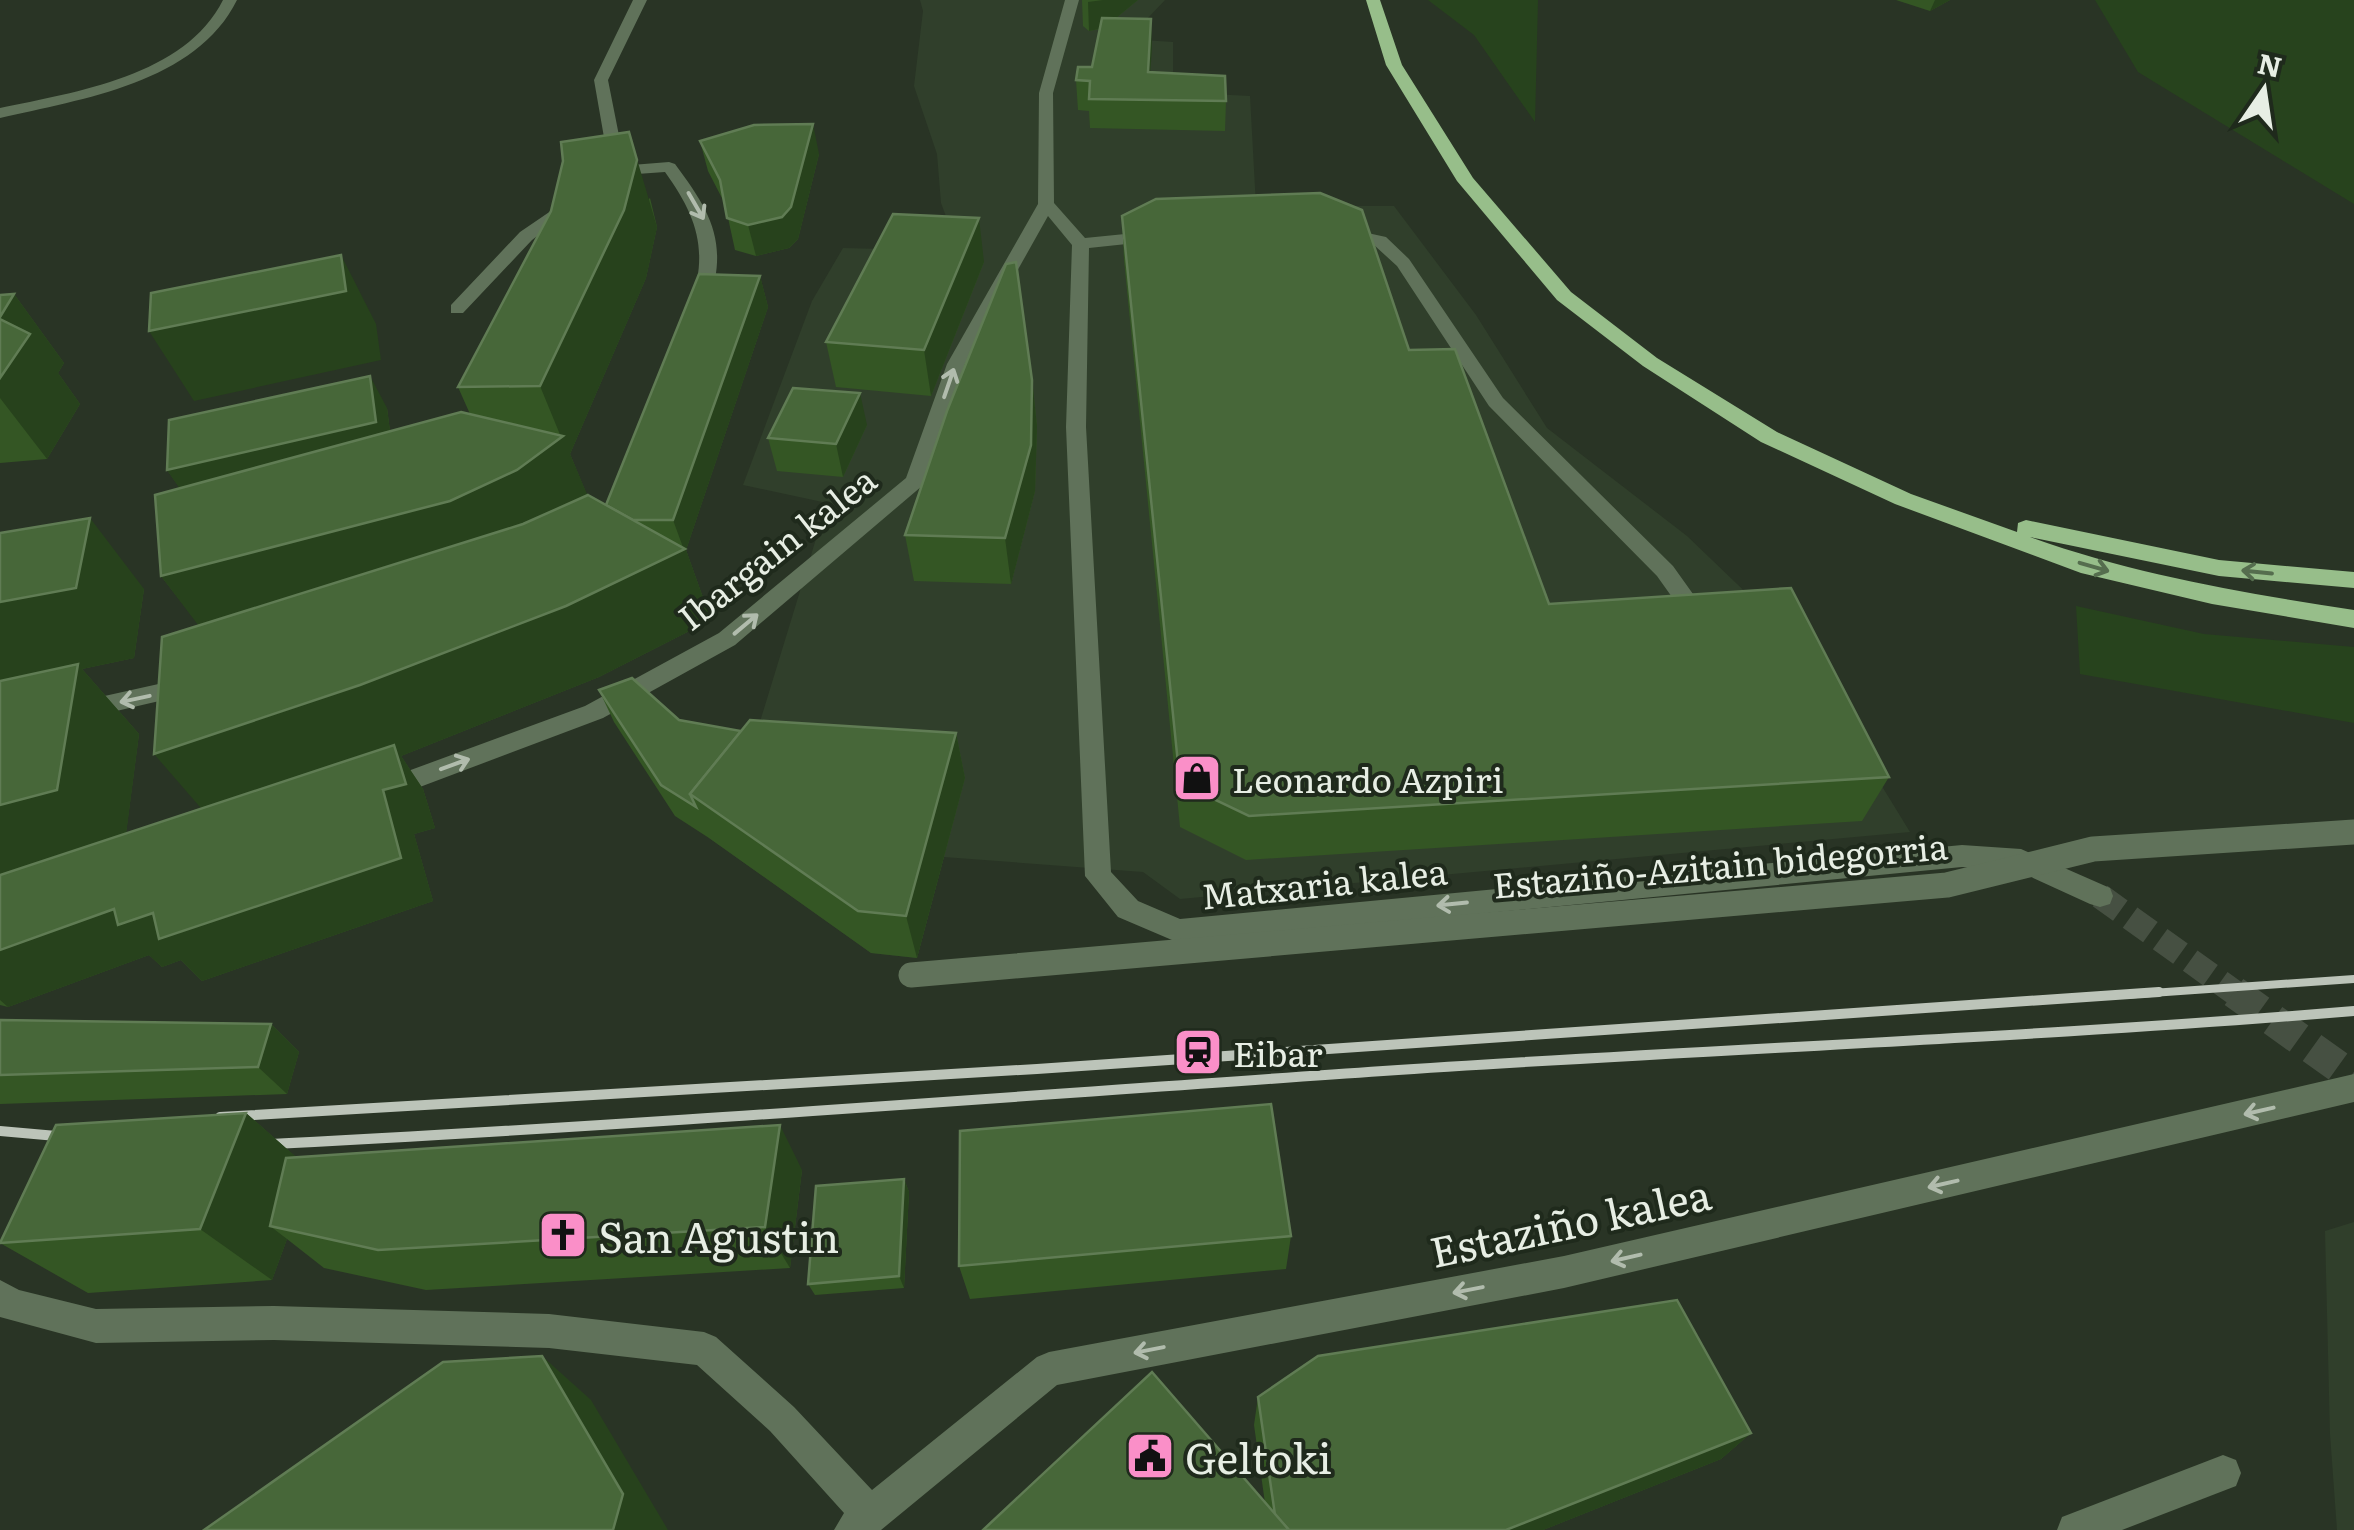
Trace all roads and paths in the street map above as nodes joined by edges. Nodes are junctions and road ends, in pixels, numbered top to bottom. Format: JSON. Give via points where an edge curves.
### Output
{"nodes":[{"id":1,"x":230,"y":0,"type":"edge"},
{"id":2,"x":640,"y":0,"type":"edge"},
{"id":3,"x":1072,"y":0,"type":"edge"},
{"id":4,"x":1373,"y":0,"type":"edge"},
{"id":5,"x":0,"y":113,"type":"edge"},
{"id":6,"x":618,"y":171,"type":"junction"},
{"id":7,"x":1046,"y":204,"type":"junction"},
{"id":8,"x":1322,"y":231,"type":"edge"},
{"id":9,"x":1172,"y":235,"type":"edge"},
{"id":10,"x":1081,"y":244,"type":"junction"},
{"id":11,"x":456,"y":309,"type":"dead end"},
{"id":12,"x":691,"y":322,"type":"edge"},
{"id":13,"x":1903,"y":498,"type":"junction"},
{"id":14,"x":2354,"y":580,"type":"edge"},
{"id":15,"x":1697,"y":614,"type":"edge"},
{"id":16,"x":2354,"y":618,"type":"edge"},
{"id":17,"x":215,"y":678,"type":"edge"},
{"id":18,"x":54,"y":716,"type":"edge"},
{"id":19,"x":356,"y":800,"type":"edge"},
{"id":20,"x":2354,"y":832,"type":"edge"},
{"id":21,"x":2100,"y":896,"type":"tunnel mouth"},
{"id":22,"x":911,"y":975,"type":"dead end"},
{"id":23,"x":2354,"y":1088,"type":"edge"},
{"id":24,"x":0,"y":1298,"type":"edge"},
{"id":25,"x":2223,"y":1473,"type":"dead end"},
{"id":26,"x":860,"y":1522,"type":"edge"},
{"id":27,"x":2075,"y":1530,"type":"edge"}],
"edges":[{"from":1,"to":5,"type":"street","via":[[214,28],[158,65],[101,88]]},
{"from":2,"to":6,"type":"street","via":[[601,80]]},
{"from":3,"to":7,"type":"street","via":[[1046,93]]},
{"from":4,"to":13,"type":"highway","via":[[1394,65],[1423,116],[1476,195],[1564,296],[1650,362],[1770,436]]},
{"from":6,"to":11,"type":"street","via":[[526,236]]},
{"from":6,"to":12,"type":"street","one_way":true,"via":[[669,168],[702,210],[714,270]]},
{"from":7,"to":10,"type":"street"},
{"from":19,"to":7,"type":"street","name":"Ibargain kalea","one_way":true,"via":[[594,712],[728,640],[915,482],[956,364]]},
{"from":8,"to":15,"type":"street","via":[[1380,241],[1402,262],[1496,402],[1665,572]]},
{"from":9,"to":10,"type":"street"},
{"from":21,"to":10,"type":"street","name":"Matxaria kalea","one_way":true,"via":[[2020,860],[1962,856],[1179,931],[1128,908],[1098,876],[1076,427]]},
{"from":14,"to":13,"type":"highway","one_way":true,"via":[[2162,558]]},
{"from":13,"to":16,"type":"highway","one_way":true,"via":[[2090,567],[2212,596]]},
{"from":17,"to":18,"type":"street","one_way":true},
{"from":20,"to":22,"type":"street","name":"Estaziño-Azitain bidegorria","bridge":true,"via":[[2093,849],[1947,885]]},
{"from":23,"to":26,"type":"street","name":"Estaziño kalea","one_way":true,"via":[[1564,1272],[1049,1369]]},
{"from":24,"to":26,"type":"street","via":[[96,1326],[550,1330],[704,1349],[782,1419]]},
{"from":25,"to":27,"type":"street"}]}
